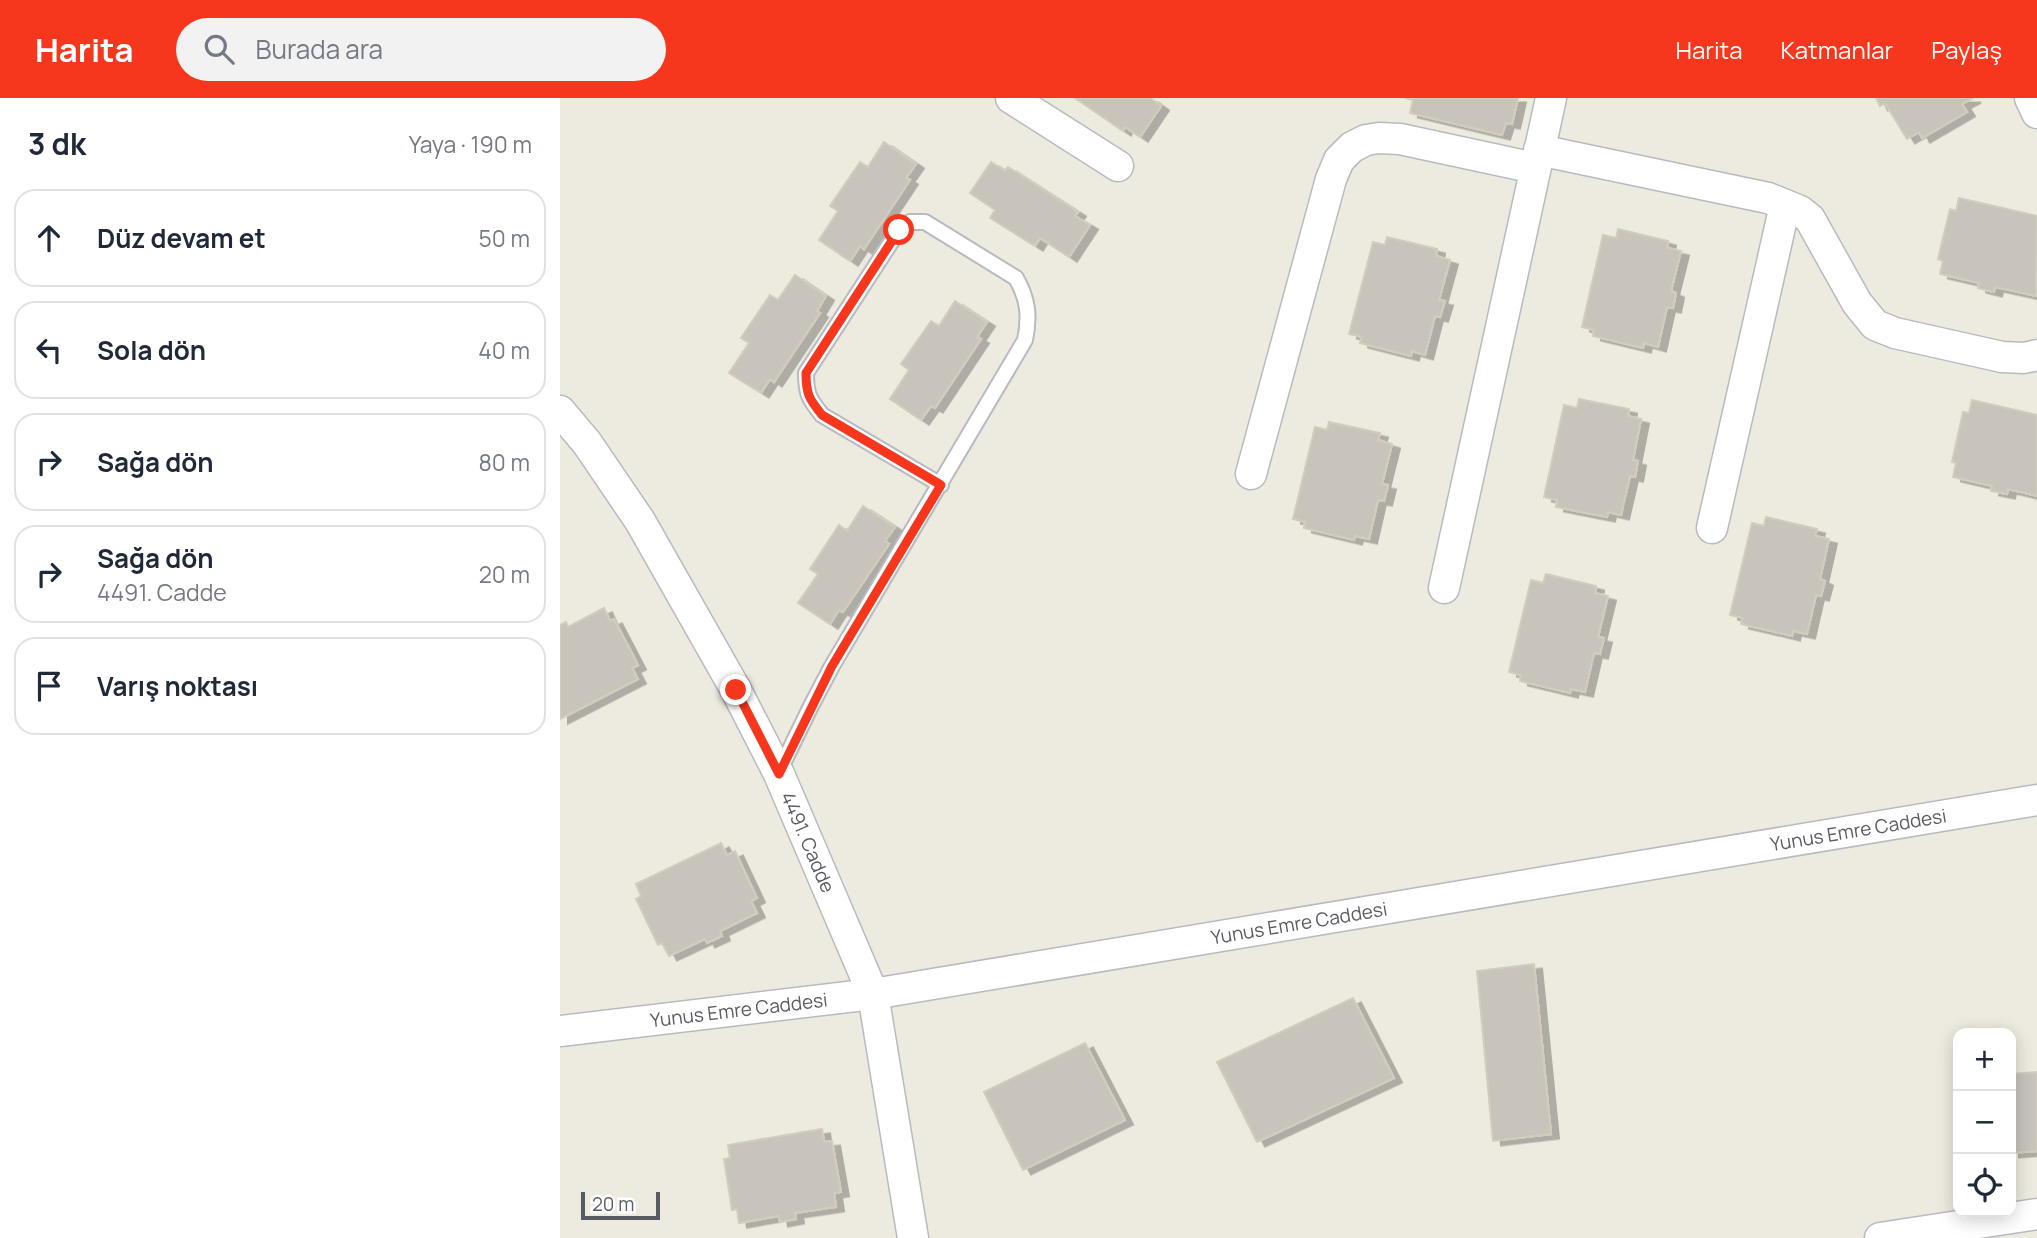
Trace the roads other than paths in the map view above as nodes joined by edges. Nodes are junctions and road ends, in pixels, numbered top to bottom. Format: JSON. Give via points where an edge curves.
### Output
{"nodes":[{"id":1,"x":1011,"y":98,"type":"edge"},
{"id":2,"x":1551,"y":98,"type":"edge"},
{"id":3,"x":2030,"y":98,"type":"edge"},
{"id":4,"x":2037,"y":113,"type":"edge"},
{"id":5,"x":1537,"y":159,"type":"junction"},
{"id":6,"x":1118,"y":166,"type":"dead end"},
{"id":7,"x":1784,"y":205,"type":"junction"},
{"id":8,"x":2037,"y":355,"type":"edge"},
{"id":9,"x":560,"y":411,"type":"edge"},
{"id":10,"x":1251,"y":474,"type":"dead end"},
{"id":11,"x":941,"y":485,"type":"junction"},
{"id":12,"x":1712,"y":528,"type":"dead end"},
{"id":13,"x":1444,"y":588,"type":"dead end"},
{"id":14,"x":779,"y":774,"type":"junction"},
{"id":15,"x":2037,"y":800,"type":"edge"},
{"id":16,"x":873,"y":995,"type":"junction"},
{"id":17,"x":560,"y":1031,"type":"edge"},
{"id":18,"x":2037,"y":1214,"type":"edge"},
{"id":19,"x":913,"y":1238,"type":"edge"},
{"id":20,"x":1880,"y":1238,"type":"edge"}],
"edges":[{"from":1,"to":6,"type":"street"},
{"from":2,"to":5,"type":"street"},
{"from":3,"to":4,"type":"street"},
{"from":5,"to":7,"type":"street","via":[[1768,198]]},
{"from":5,"to":10,"type":"street","via":[[1400,139],[1366,140],[1339,160]]},
{"from":5,"to":13,"type":"street"},
{"from":7,"to":8,"type":"street","via":[[1810,219],[1857,303],[1875,325],[2002,357]]},
{"from":7,"to":12,"type":"street"},
{"from":9,"to":14,"type":"street","name":"4491. Cadde","via":[[640,521]]},
{"from":11,"to":11,"type":"lane","via":[[1025,340],[1028,305],[1016,278],[925,222],[910,222],[899,230],[806,373],[806,389],[822,415]]},
{"from":11,"to":14,"type":"lane","via":[[832,666]]},
{"from":14,"to":16,"type":"street","name":"4491. Cadde"},
{"from":15,"to":16,"type":"street","name":"Yunus Emre Caddesi"},
{"from":16,"to":17,"type":"street","name":"Yunus Emre Caddesi"},
{"from":16,"to":19,"type":"street","name":"4491. Cadde"},
{"from":18,"to":20,"type":"street"}]}
